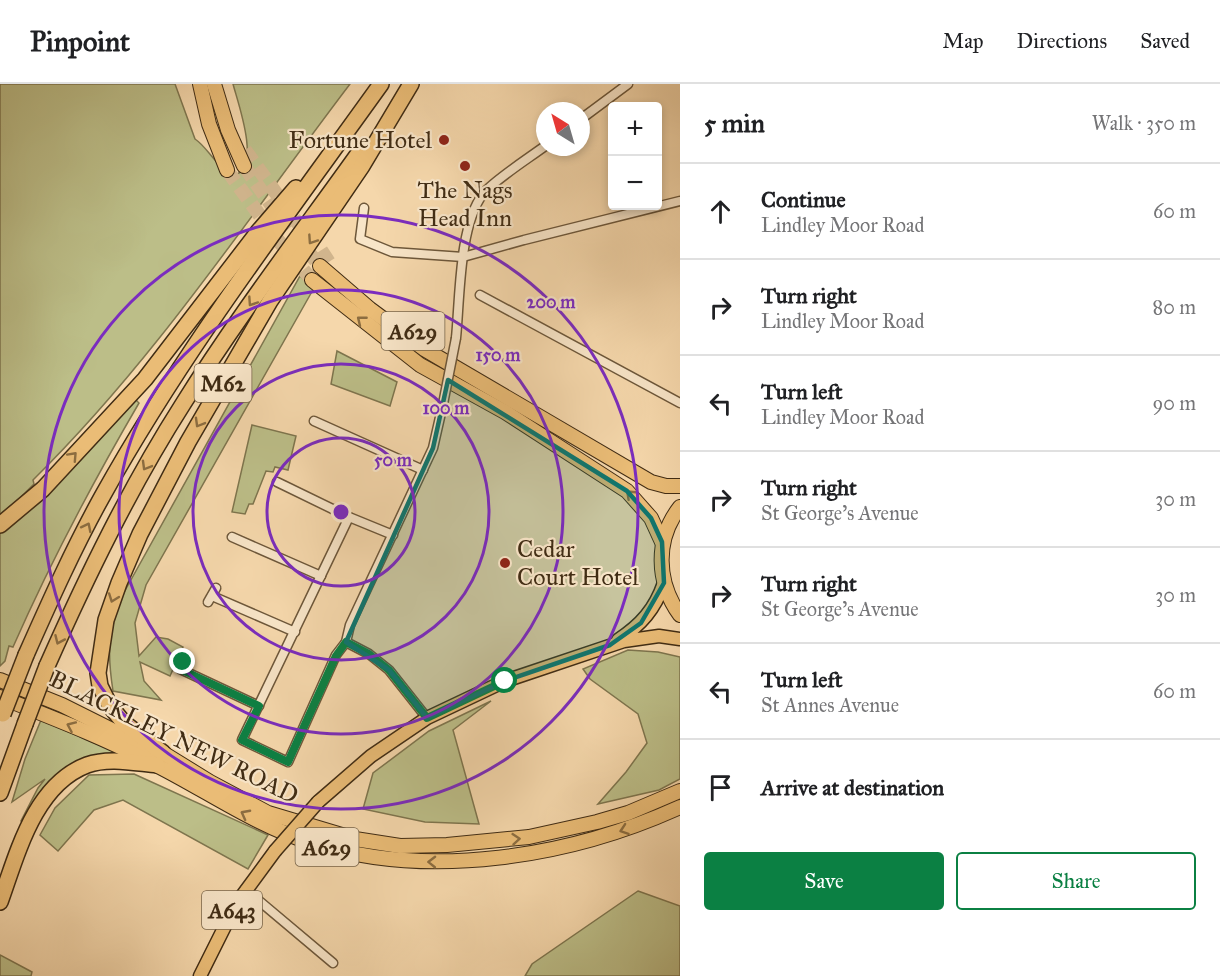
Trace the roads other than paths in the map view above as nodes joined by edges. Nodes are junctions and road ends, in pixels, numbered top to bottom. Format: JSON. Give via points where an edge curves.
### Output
{"nodes":[{"id":1,"x":200,"y":84,"type":"edge"},
{"id":2,"x":214,"y":84,"type":"edge"},
{"id":3,"x":224,"y":84,"type":"edge"},
{"id":4,"x":381,"y":84,"type":"edge"},
{"id":5,"x":410,"y":84,"type":"edge"},
{"id":6,"x":628,"y":84,"type":"edge"},
{"id":7,"x":590,"y":112,"type":"edge"},
{"id":8,"x":356,"y":118,"type":"junction"},
{"id":9,"x":245,"y":150,"type":"tunnel mouth"},
{"id":10,"x":536,"y":153,"type":"edge"},
{"id":11,"x":244,"y":166,"type":"tunnel mouth"},
{"id":12,"x":227,"y":170,"type":"tunnel mouth"},
{"id":13,"x":680,"y":201,"type":"edge"},
{"id":14,"x":364,"y":208,"type":"dead end"},
{"id":15,"x":463,"y":257,"type":"junction"},
{"id":16,"x":326,"y":266,"type":"tunnel mouth"},
{"id":17,"x":312,"y":280,"type":"tunnel mouth"},
{"id":18,"x":480,"y":295,"type":"dead end"},
{"id":19,"x":680,"y":403,"type":"edge"},
{"id":20,"x":314,"y":421,"type":"dead end"},
{"id":21,"x":423,"y":470,"type":"junction"},
{"id":22,"x":278,"y":482,"type":"dead end"},
{"id":23,"x":680,"y":486,"type":"edge"},
{"id":24,"x":680,"y":507,"type":"edge"},
{"id":25,"x":349,"y":517,"type":"junction"},
{"id":26,"x":0,"y":525,"type":"edge"},
{"id":27,"x":393,"y":535,"type":"junction"},
{"id":28,"x":232,"y":537,"type":"dead end"},
{"id":29,"x":662,"y":542,"type":"junction"},
{"id":30,"x":321,"y":576,"type":"junction"},
{"id":31,"x":664,"y":583,"type":"junction"},
{"id":32,"x":212,"y":595,"type":"dead end"},
{"id":33,"x":680,"y":615,"type":"edge"},
{"id":34,"x":295,"y":632,"type":"junction"},
{"id":35,"x":680,"y":639,"type":"edge"},
{"id":36,"x":346,"y":642,"type":"junction"},
{"id":37,"x":610,"y":645,"type":"junction"},
{"id":38,"x":180,"y":669,"type":"dead end"},
{"id":39,"x":0,"y":680,"type":"edge"},
{"id":40,"x":0,"y":697,"type":"edge"},
{"id":41,"x":259,"y":706,"type":"junction"},
{"id":42,"x":1,"y":718,"type":"edge"},
{"id":43,"x":427,"y":718,"type":"junction"},
{"id":44,"x":160,"y":759,"type":"junction"},
{"id":45,"x":680,"y":791,"type":"edge"},
{"id":46,"x":0,"y":793,"type":"edge"},
{"id":47,"x":680,"y":807,"type":"edge"},
{"id":48,"x":245,"y":889,"type":"junction"},
{"id":49,"x":0,"y":902,"type":"edge"},
{"id":50,"x":333,"y":963,"type":"dead end"},
{"id":51,"x":200,"y":976,"type":"edge"}],
"edges":[{"from":1,"to":12,"type":"highway","via":[[209,124]]},
{"from":2,"to":11,"type":"highway"},
{"from":3,"to":9,"type":"highway"},
{"from":4,"to":8,"type":"highway","number":"M62"},
{"from":5,"to":44,"type":"highway","number":"M62","one_way":true,"via":[[362,166],[270,301],[188,442],[119,583],[106,620],[98,674],[100,686],[110,706]]},
{"from":5,"to":46,"type":"highway","number":"M62","one_way":true,"bridge":true,"via":[[183,403],[117,516],[47,666]]},
{"from":6,"to":7,"type":"street"},
{"from":26,"to":8,"type":"highway","number":"M62","one_way":true,"via":[[43,489],[145,379],[258,232]]},
{"from":42,"to":8,"type":"highway","number":"M62","one_way":true,"bridge":true,"via":[[55,591],[103,495],[218,313]]},
{"from":10,"to":15,"type":"street","via":[[484,192],[470,218]]},
{"from":13,"to":15,"type":"street"},
{"from":14,"to":15,"type":"street","via":[[360,238],[392,252]]},
{"from":15,"to":21,"type":"street","bridge":true,"via":[[456,339],[433,448]]},
{"from":16,"to":23,"type":"highway","number":"A629","via":[[370,309],[424,349],[651,482]]},
{"from":29,"to":17,"type":"highway","number":"A629","one_way":true,"via":[[643,507],[620,485],[505,412],[420,365]]},
{"from":18,"to":19,"type":"street"},
{"from":20,"to":21,"type":"street"},
{"from":21,"to":27,"type":"street"},
{"from":22,"to":25,"type":"street"},
{"from":24,"to":29,"type":"highway","number":"A629"},
{"from":25,"to":27,"type":"street"},
{"from":25,"to":30,"type":"street"},
{"from":27,"to":36,"type":"street","via":[[350,625]]},
{"from":28,"to":30,"type":"street"},
{"from":29,"to":31,"type":"highway","number":"A629"},
{"from":30,"to":34,"type":"street"},
{"from":31,"to":33,"type":"highway","number":"A629"},
{"from":31,"to":37,"type":"main road","number":"A643","via":[[656,604],[641,623]]},
{"from":32,"to":34,"type":"street"},
{"from":34,"to":41,"type":"street"},
{"from":35,"to":37,"type":"main road","number":"A643","via":[[659,636]]},
{"from":36,"to":41,"type":"street","via":[[288,762],[242,740]]},
{"from":36,"to":43,"type":"street","via":[[389,670]]},
{"from":37,"to":43,"type":"main road","number":"A643","via":[[505,681]]},
{"from":38,"to":41,"type":"street"},
{"from":39,"to":44,"type":"highway","name":"BLACKLEY NEW ROAD","number":"A629","via":[[62,705],[134,741]]},
{"from":44,"to":40,"type":"highway","name":"BLACKLEY NEW ROAD","number":"A629","one_way":true},
{"from":43,"to":48,"type":"main road","number":"A643","bridge":true,"via":[[372,756],[318,802]]},
{"from":44,"to":45,"type":"highway","name":"BLACKLEY NEW ROAD","number":"A629","one_way":true,"via":[[268,813],[355,839],[400,846],[529,837],[617,816]]},
{"from":47,"to":44,"type":"highway","name":"BLACKLEY NEW ROAD","number":"A629","one_way":true,"via":[[622,831],[529,853],[437,862],[378,858],[312,843],[251,818]]},
{"from":44,"to":49,"type":"highway","via":[[88,765],[67,777],[46,798],[26,830]]},
{"from":48,"to":50,"type":"street"},
{"from":48,"to":51,"type":"main road","number":"A643"}]}
